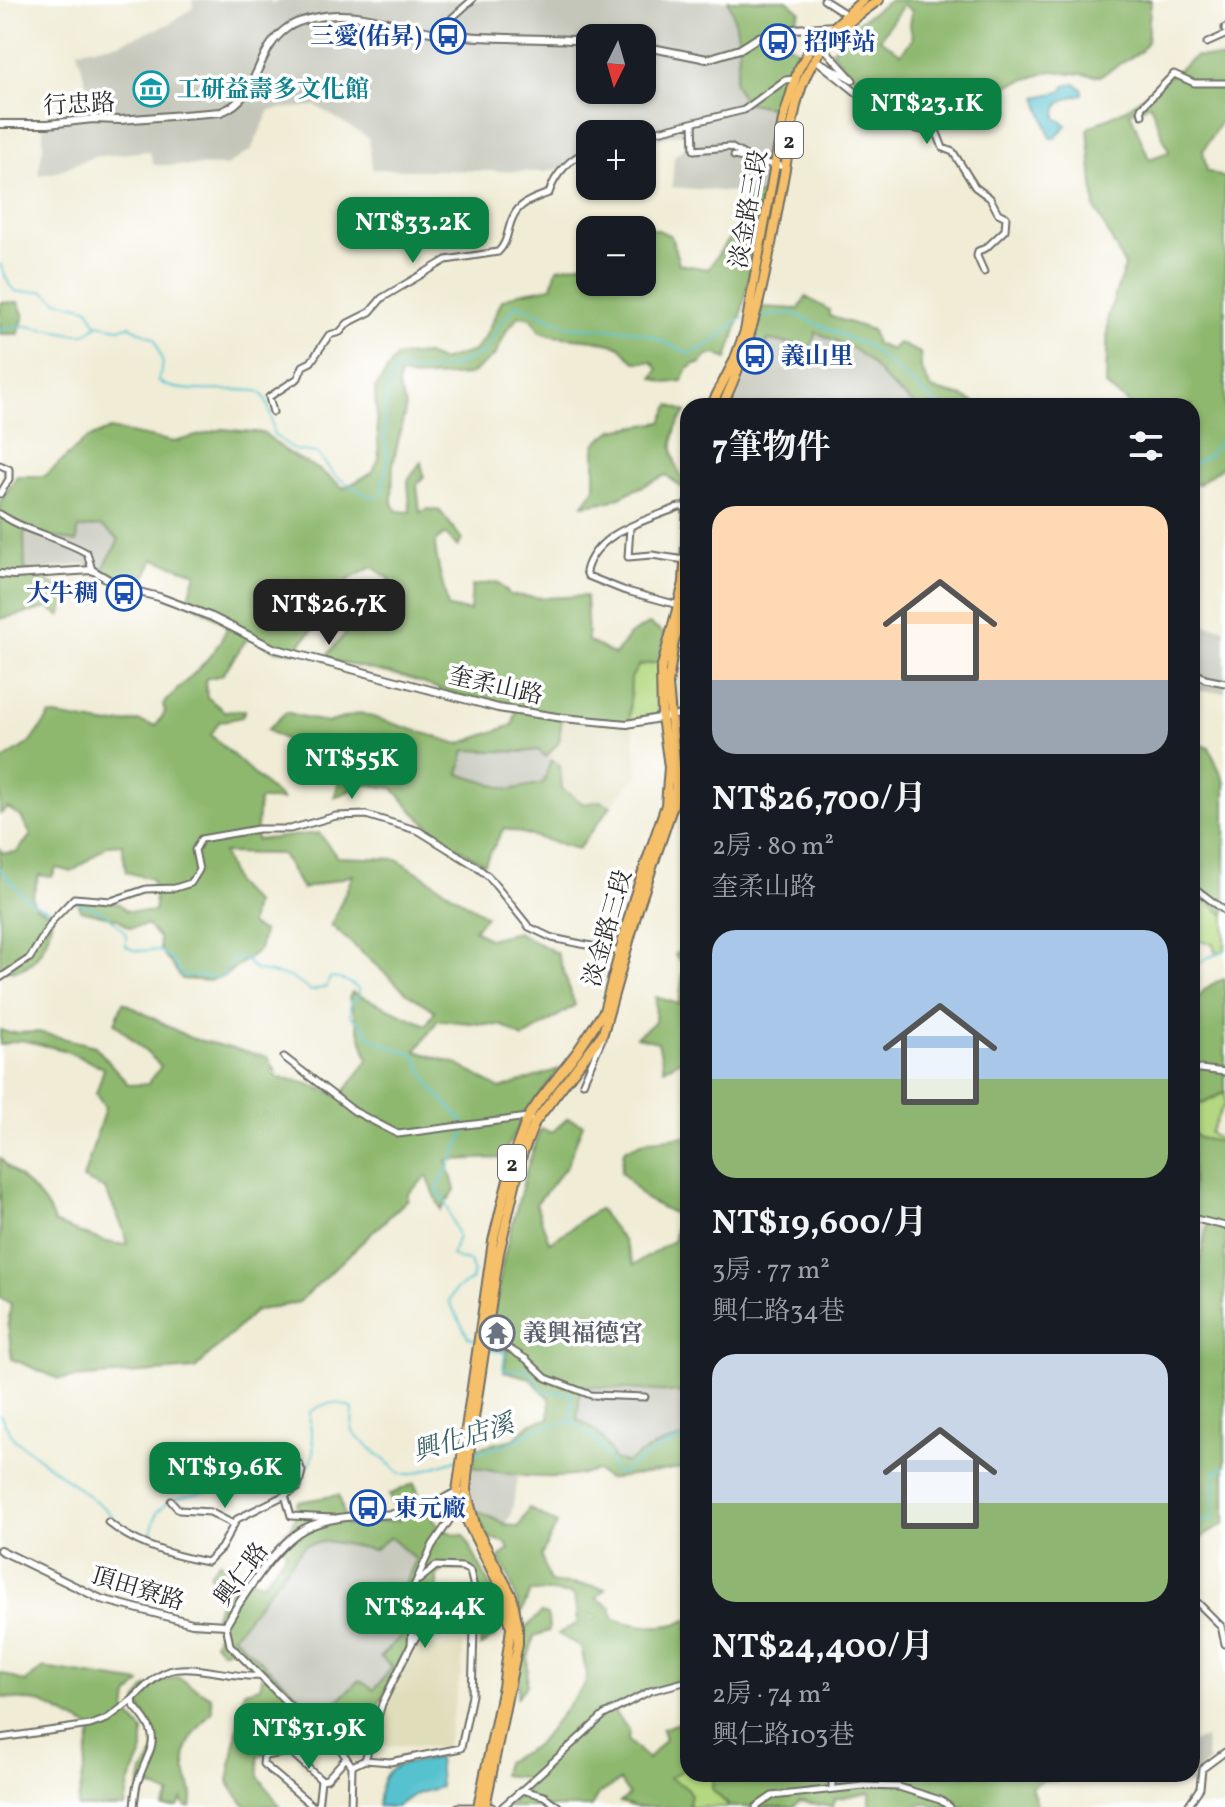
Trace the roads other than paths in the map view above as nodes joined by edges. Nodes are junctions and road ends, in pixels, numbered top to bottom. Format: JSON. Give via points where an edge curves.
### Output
{"nodes":[{"id":1,"x":472,"y":0,"type":"edge"},
{"id":2,"x":824,"y":0,"type":"edge"},
{"id":3,"x":863,"y":0,"type":"edge"},
{"id":4,"x":879,"y":0,"type":"edge"},
{"id":5,"x":846,"y":14,"type":"junction"},
{"id":6,"x":838,"y":28,"type":"junction"},
{"id":7,"x":1225,"y":31,"type":"edge"},
{"id":8,"x":452,"y":35,"type":"junction"},
{"id":9,"x":576,"y":40,"type":"edge"},
{"id":10,"x":1207,"y":43,"type":"dead end"},
{"id":11,"x":823,"y":48,"type":"junction"},
{"id":12,"x":656,"y":49,"type":"edge"},
{"id":13,"x":795,"y":79,"type":"junction"},
{"id":14,"x":1225,"y":83,"type":"edge"},
{"id":15,"x":1142,"y":115,"type":"dead end"},
{"id":16,"x":693,"y":123,"type":"junction"},
{"id":17,"x":0,"y":124,"type":"edge"},
{"id":18,"x":656,"y":132,"type":"edge"},
{"id":19,"x":734,"y":156,"type":"dead end"},
{"id":20,"x":576,"y":157,"type":"edge"},
{"id":21,"x":755,"y":161,"type":"junction"},
{"id":22,"x":781,"y":166,"type":"junction"},
{"id":23,"x":984,"y":272,"type":"dead end"},
{"id":24,"x":748,"y":332,"type":"junction"},
{"id":25,"x":715,"y":398,"type":"edge"},
{"id":26,"x":726,"y":398,"type":"edge"},
{"id":27,"x":273,"y":412,"type":"dead end"},
{"id":28,"x":0,"y":465,"type":"edge"},
{"id":29,"x":0,"y":494,"type":"edge"},
{"id":30,"x":680,"y":507,"type":"edge"},
{"id":31,"x":0,"y":514,"type":"edge"},
{"id":32,"x":630,"y":527,"type":"junction"},
{"id":33,"x":680,"y":559,"type":"edge"},
{"id":34,"x":92,"y":570,"type":"junction"},
{"id":35,"x":0,"y":574,"type":"edge"},
{"id":36,"x":680,"y":595,"type":"edge"},
{"id":37,"x":678,"y":605,"type":"junction"},
{"id":38,"x":680,"y":624,"type":"edge"},
{"id":39,"x":1200,"y":676,"type":"edge"},
{"id":40,"x":1225,"y":683,"type":"edge"},
{"id":41,"x":666,"y":716,"type":"junction"},
{"id":42,"x":680,"y":717,"type":"edge"},
{"id":43,"x":1200,"y":892,"type":"edge"},
{"id":44,"x":1225,"y":911,"type":"edge"},
{"id":45,"x":623,"y":952,"type":"junction"},
{"id":46,"x":0,"y":978,"type":"edge"},
{"id":47,"x":604,"y":1011,"type":"junction"},
{"id":48,"x":603,"y":1033,"type":"junction"},
{"id":49,"x":284,"y":1057,"type":"dead end"},
{"id":50,"x":1200,"y":1069,"type":"edge"},
{"id":51,"x":1225,"y":1072,"type":"edge"},
{"id":52,"x":583,"y":1083,"type":"dead end"},
{"id":53,"x":532,"y":1120,"type":"junction"},
{"id":54,"x":1200,"y":1220,"type":"edge"},
{"id":55,"x":1225,"y":1226,"type":"edge"},
{"id":56,"x":481,"y":1343,"type":"junction"},
{"id":57,"x":645,"y":1397,"type":"dead end"},
{"id":58,"x":299,"y":1464,"type":"dead end"},
{"id":59,"x":285,"y":1495,"type":"junction"},
{"id":60,"x":463,"y":1496,"type":"junction"},
{"id":61,"x":171,"y":1501,"type":"dead end"},
{"id":62,"x":339,"y":1518,"type":"junction"},
{"id":63,"x":108,"y":1522,"type":"dead end"},
{"id":64,"x":233,"y":1524,"type":"junction"},
{"id":65,"x":0,"y":1550,"type":"edge"},
{"id":66,"x":414,"y":1586,"type":"junction"},
{"id":67,"x":475,"y":1592,"type":"dead end"},
{"id":68,"x":1200,"y":1605,"type":"edge"},
{"id":69,"x":1205,"y":1610,"type":"joint"},
{"id":70,"x":226,"y":1625,"type":"junction"},
{"id":71,"x":1225,"y":1644,"type":"edge"},
{"id":72,"x":411,"y":1645,"type":"junction"},
{"id":73,"x":260,"y":1676,"type":"junction"},
{"id":74,"x":680,"y":1683,"type":"edge"},
{"id":75,"x":133,"y":1699,"type":"junction"},
{"id":76,"x":0,"y":1738,"type":"edge"},
{"id":77,"x":1225,"y":1752,"type":"edge"},
{"id":78,"x":346,"y":1758,"type":"junction"},
{"id":79,"x":365,"y":1760,"type":"junction"},
{"id":80,"x":352,"y":1766,"type":"junction"},
{"id":81,"x":321,"y":1780,"type":"junction"},
{"id":82,"x":832,"y":1782,"type":"edge"},
{"id":83,"x":832,"y":1789,"type":"junction"},
{"id":84,"x":522,"y":1790,"type":"junction"},
{"id":85,"x":134,"y":1807,"type":"edge"},
{"id":86,"x":316,"y":1807,"type":"edge"},
{"id":87,"x":351,"y":1807,"type":"edge"},
{"id":88,"x":458,"y":1807,"type":"edge"},
{"id":89,"x":478,"y":1807,"type":"edge"},
{"id":90,"x":485,"y":1807,"type":"edge"},
{"id":91,"x":492,"y":1807,"type":"edge"},
{"id":92,"x":502,"y":1807,"type":"edge"},
{"id":93,"x":559,"y":1807,"type":"edge"},
{"id":94,"x":756,"y":1807,"type":"edge"},
{"id":95,"x":950,"y":1807,"type":"edge"},
{"id":96,"x":1187,"y":1807,"type":"edge"}],
"edges":[{"from":1,"to":8,"type":"street","via":[[452,18]]},
{"from":2,"to":5,"type":"street"},
{"from":3,"to":5,"type":"main road","name":"淡金路三段","number":"2"},
{"from":4,"to":6,"type":"main road","name":"淡金路三段","number":"2"},
{"from":5,"to":6,"type":"main road","name":"淡金路三段","number":"2"},
{"from":6,"to":11,"type":"main road","name":"淡金路三段","number":"2"},
{"from":6,"to":12,"type":"street","via":[[780,30],[707,59]]},
{"from":6,"to":13,"type":"main road","name":"淡金路三段","number":"2","via":[[810,49]]},
{"from":7,"to":10,"type":"street"},
{"from":8,"to":9,"type":"street","name":"行忠路"},
{"from":8,"to":17,"type":"street","name":"行忠路","via":[[323,16],[288,26],[268,48],[247,95],[221,112]]},
{"from":11,"to":22,"type":"main road","name":"淡金路三段","number":"2","via":[[800,89]]},
{"from":11,"to":23,"type":"street","via":[[853,80],[816,60],[897,125],[937,133],[975,187],[1006,217],[1005,230],[978,251]]},
{"from":13,"to":16,"type":"street","via":[[785,80],[744,110]]},
{"from":13,"to":22,"type":"main road","name":"淡金路三段","number":"2","via":[[783,120]]},
{"from":14,"to":15,"type":"street","via":[[1194,83],[1174,74],[1141,108]]},
{"from":16,"to":18,"type":"street"},
{"from":16,"to":21,"type":"street","via":[[694,150],[730,147]]},
{"from":19,"to":21,"type":"street"},
{"from":20,"to":27,"type":"street","via":[[553,178],[549,193],[526,202],[513,215],[498,252],[446,260],[329,335],[298,378],[269,397]]},
{"from":21,"to":22,"type":"street"},
{"from":22,"to":24,"type":"main road","name":"淡金路三段","number":"2"},
{"from":24,"to":25,"type":"main road","number":"2"},
{"from":24,"to":26,"type":"main road","number":"2"},
{"from":28,"to":29,"type":"street","via":[[10,474]]},
{"from":30,"to":32,"type":"street"},
{"from":31,"to":34,"type":"street","via":[[87,553]]},
{"from":32,"to":33,"type":"street","via":[[628,557]]},
{"from":32,"to":37,"type":"street","via":[[600,543],[589,558],[588,576]]},
{"from":34,"to":35,"type":"street"},
{"from":34,"to":41,"type":"street","name":"奎柔山路","via":[[123,588],[212,617],[273,648],[498,708],[627,724]]},
{"from":36,"to":37,"type":"main road","name":"淡金路三段","number":"2"},
{"from":37,"to":41,"type":"main road","name":"淡金路三段","number":"2","via":[[661,670]]},
{"from":38,"to":41,"type":"main road","name":"淡金路三段","number":"2"},
{"from":39,"to":40,"type":"street"},
{"from":41,"to":42,"type":"street"},
{"from":41,"to":45,"type":"main road","name":"淡金路三段","number":"2","via":[[676,786],[673,805]]},
{"from":43,"to":44,"type":"street"},
{"from":45,"to":46,"type":"street","via":[[552,938],[529,927],[488,876],[419,831],[366,815],[336,816],[290,829],[201,839],[199,870],[191,883],[146,889],[111,901],[74,898],[30,958]]},
{"from":45,"to":47,"type":"main road","name":"淡金路三段","number":"2"},
{"from":45,"to":48,"type":"main road","name":"淡金路三段","number":"2"},
{"from":47,"to":48,"type":"street"},
{"from":47,"to":53,"type":"main road","name":"淡金路三段","number":"2"},
{"from":48,"to":52,"type":"street"},
{"from":48,"to":53,"type":"main road","name":"淡金路三段","number":"2"},
{"from":49,"to":53,"type":"street","via":[[354,1111],[398,1134]]},
{"from":50,"to":51,"type":"street"},
{"from":53,"to":56,"type":"main road","name":"淡金路三段","number":"2","via":[[515,1151],[500,1211]]},
{"from":54,"to":55,"type":"street"},
{"from":56,"to":57,"type":"street","via":[[498,1342],[546,1378],[591,1395]]},
{"from":56,"to":60,"type":"main road","name":"淡金路三段","number":"2"},
{"from":58,"to":59,"type":"street","via":[[298,1488]]},
{"from":59,"to":62,"type":"street","via":[[291,1516]]},
{"from":59,"to":64,"type":"street"},
{"from":60,"to":62,"type":"street","name":"興仁路","via":[[414,1512]]},
{"from":60,"to":66,"type":"street"},
{"from":60,"to":89,"type":"main road","via":[[479,1547],[504,1595],[511,1628]]},
{"from":60,"to":90,"type":"main road","number":"2","via":[[512,1596],[518,1627]]},
{"from":61,"to":64,"type":"street","via":[[179,1510],[210,1512]]},
{"from":62,"to":70,"type":"street","name":"興仁路","via":[[303,1529],[278,1552]]},
{"from":63,"to":64,"type":"street","via":[[177,1556],[207,1562]]},
{"from":65,"to":70,"type":"street","name":"頂田寮路","via":[[101,1599],[192,1623]]},
{"from":66,"to":67,"type":"street","via":[[436,1566],[462,1567],[470,1571]]},
{"from":66,"to":72,"type":"street"},
{"from":68,"to":69,"type":"street"},
{"from":69,"to":71,"type":"street","via":[[1221,1626]]},
{"from":70,"to":73,"type":"street","name":"興仁路","via":[[230,1645]]},
{"from":72,"to":79,"type":"street","via":[[382,1704]]},
{"from":72,"to":79,"type":"street","via":[[420,1631],[474,1630],[472,1695],[461,1748],[390,1762]]},
{"from":73,"to":75,"type":"street","via":[[171,1670]]},
{"from":73,"to":78,"type":"street","name":"興仁路","via":[[334,1740]]},
{"from":74,"to":84,"type":"street","via":[[650,1691],[604,1715]]},
{"from":75,"to":76,"type":"street","via":[[90,1725]]},
{"from":75,"to":85,"type":"street","via":[[152,1735]]},
{"from":77,"to":96,"type":"street","via":[[1202,1769],[1200,1788]]},
{"from":78,"to":80,"type":"street","name":"興仁路"},
{"from":78,"to":81,"type":"street"},
{"from":79,"to":80,"type":"street"},
{"from":80,"to":87,"type":"street"},
{"from":81,"to":86,"type":"street"},
{"from":81,"to":86,"type":"street","via":[[291,1752],[264,1756],[263,1764]]},
{"from":82,"to":83,"type":"street"},
{"from":83,"to":94,"type":"street","via":[[772,1796]]},
{"from":83,"to":95,"type":"street","via":[[899,1787]]},
{"from":84,"to":92,"type":"street"},
{"from":84,"to":93,"type":"street"},
{"from":88,"to":89,"type":"street"},
{"from":89,"to":90,"type":"street"},
{"from":90,"to":91,"type":"street"}]}
